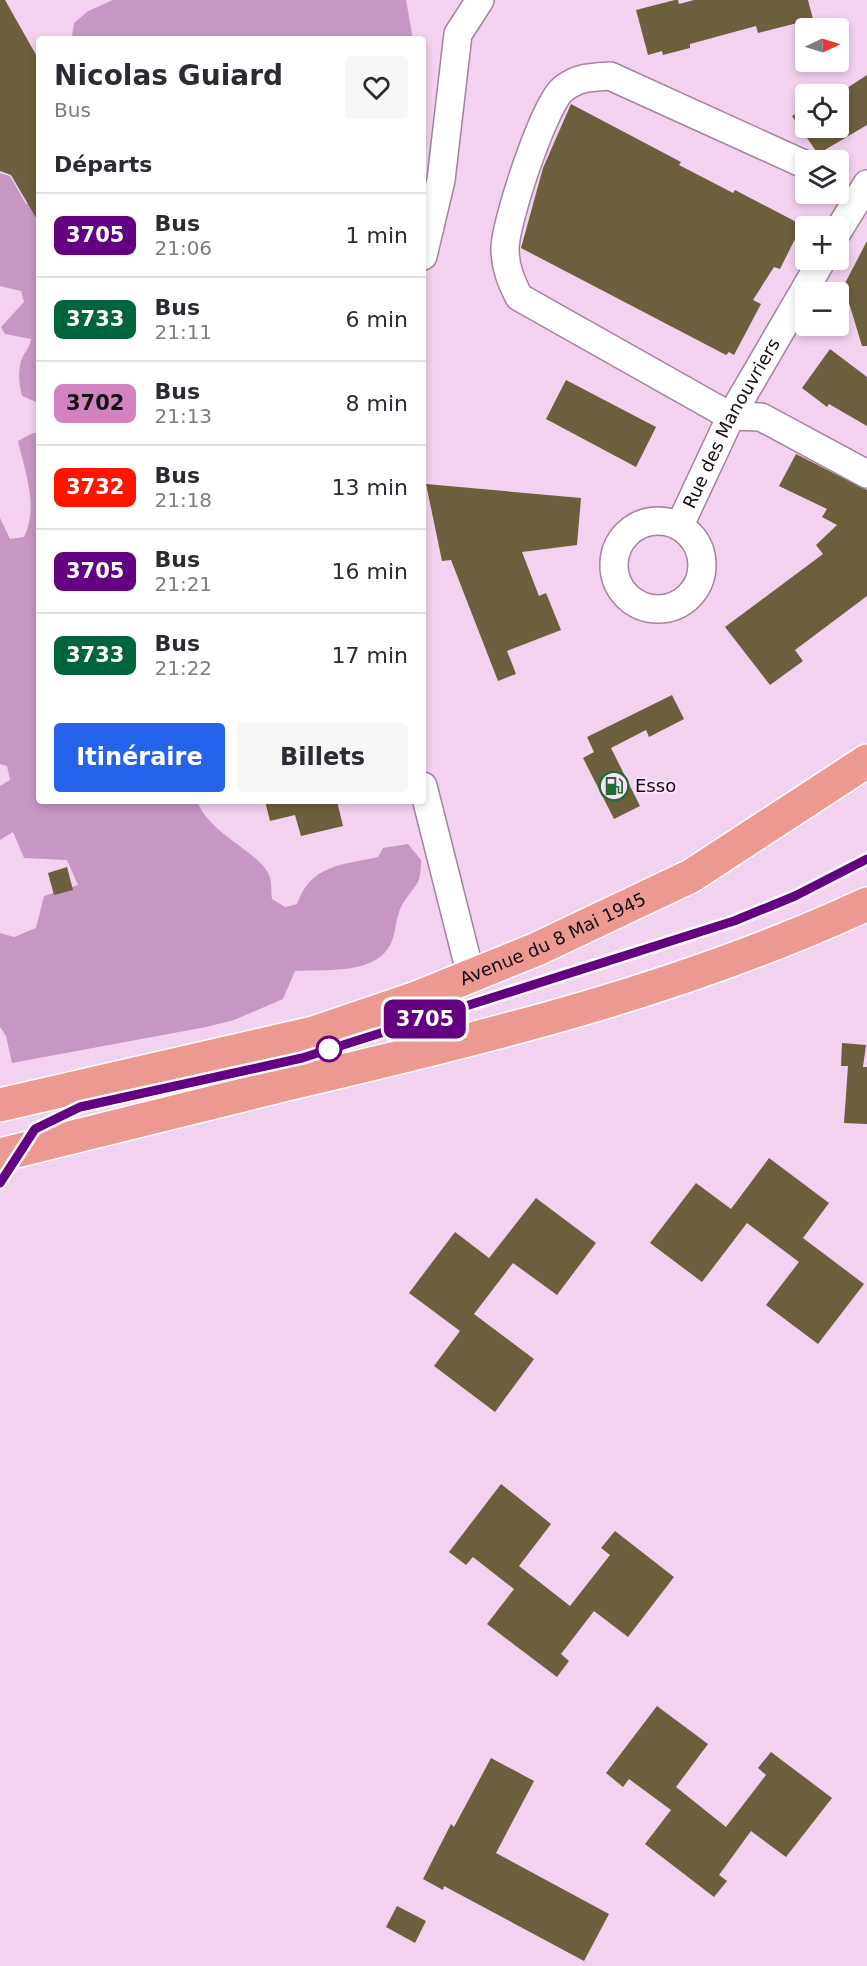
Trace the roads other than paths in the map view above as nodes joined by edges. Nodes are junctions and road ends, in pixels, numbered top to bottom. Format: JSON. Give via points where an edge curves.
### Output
{"nodes":[{"id":1,"x":480,"y":0,"type":"edge"},
{"id":2,"x":795,"y":160,"type":"edge"},
{"id":3,"x":854,"y":193,"type":"edge"},
{"id":4,"x":844,"y":216,"type":"edge"},
{"id":5,"x":426,"y":243,"type":"edge"},
{"id":6,"x":816,"y":270,"type":"edge"},
{"id":7,"x":731,"y":417,"type":"junction"},
{"id":8,"x":867,"y":474,"type":"edge"},
{"id":9,"x":680,"y":525,"type":"dead end"},
{"id":10,"x":867,"y":761,"type":"edge"},
{"id":11,"x":426,"y":798,"type":"edge"},
{"id":12,"x":867,"y":904,"type":"edge"},
{"id":13,"x":471,"y":976,"type":"junction"},
{"id":14,"x":0,"y":1105,"type":"edge"},
{"id":15,"x":0,"y":1155,"type":"edge"}],
"edges":[{"from":1,"to":5,"type":"street","via":[[458,34],[441,180]]},
{"from":2,"to":7,"type":"street","via":[[610,76],[582,77],[560,90],[526,162],[505,247],[507,273],[519,297]]},
{"from":3,"to":4,"type":"street"},
{"from":6,"to":7,"type":"street","name":"Rue des Manouvriers"},
{"from":7,"to":8,"type":"street","via":[[761,417]]},
{"from":7,"to":9,"type":"street","name":"Rue des Manouvriers"},
{"from":10,"to":13,"type":"main road","name":"Avenue du 8 Mai 1945","via":[[691,876]]},
{"from":11,"to":13,"type":"street"},
{"from":12,"to":15,"type":"main road","via":[[748,955],[650,990],[488,1035]]},
{"from":13,"to":14,"type":"main road","name":"Avenue du 8 Mai 1945","via":[[313,1033]]}]}
